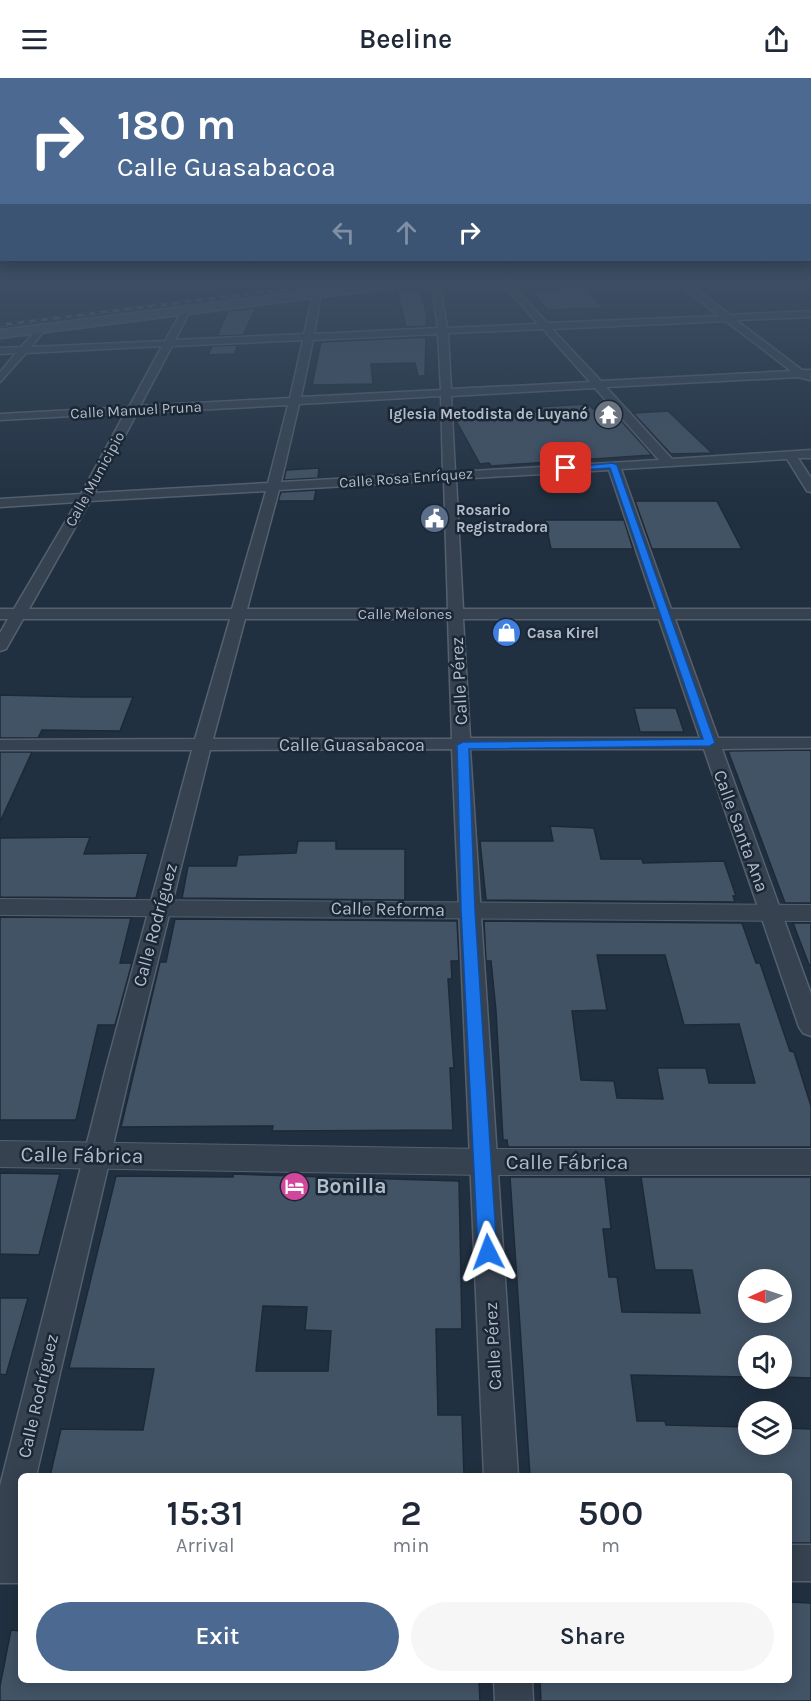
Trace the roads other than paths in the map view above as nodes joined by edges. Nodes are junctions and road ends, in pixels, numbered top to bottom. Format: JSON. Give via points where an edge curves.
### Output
{"nodes":[{"id":1,"x":18,"y":358,"type":"edge"},
{"id":2,"x":163,"y":358,"type":"edge"},
{"id":3,"x":304,"y":358,"type":"edge"},
{"id":4,"x":444,"y":358,"type":"edge"},
{"id":5,"x":574,"y":358,"type":"edge"},
{"id":6,"x":783,"y":358,"type":"edge"},
{"id":7,"x":806,"y":374,"type":"edge"},
{"id":8,"x":0,"y":379,"type":"edge"},
{"id":9,"x":811,"y":382,"type":"edge"},
{"id":10,"x":599,"y":386,"type":"junction"},
{"id":11,"x":446,"y":393,"type":"junction"},
{"id":12,"x":294,"y":401,"type":"junction"},
{"id":13,"x":132,"y":411,"type":"junction"},
{"id":14,"x":0,"y":417,"type":"edge"},
{"id":15,"x":811,"y":454,"type":"edge"},
{"id":16,"x":790,"y":455,"type":"junction"},
{"id":17,"x":668,"y":462,"type":"junction"},
{"id":18,"x":613,"y":465,"type":"junction"},
{"id":19,"x":448,"y":476,"type":"junction"},
{"id":20,"x":274,"y":486,"type":"junction"},
{"id":21,"x":811,"y":488,"type":"edge"},
{"id":22,"x":86,"y":497,"type":"junction"},
{"id":23,"x":0,"y":503,"type":"edge"},
{"id":24,"x":0,"y":614,"type":"edge"},
{"id":25,"x":19,"y":614,"type":"junction"},
{"id":26,"x":239,"y":614,"type":"junction"},
{"id":27,"x":455,"y":614,"type":"junction"},
{"id":28,"x":664,"y":614,"type":"junction"},
{"id":29,"x":811,"y":614,"type":"edge"},
{"id":30,"x":0,"y":646,"type":"edge"},
{"id":31,"x":710,"y":743,"type":"junction"},
{"id":32,"x":811,"y":743,"type":"edge"},
{"id":33,"x":0,"y":745,"type":"edge"},
{"id":34,"x":202,"y":745,"type":"junction"},
{"id":35,"x":463,"y":745,"type":"junction"},
{"id":36,"x":0,"y":907,"type":"edge"},
{"id":37,"x":159,"y":907,"type":"junction"},
{"id":38,"x":468,"y":910,"type":"junction"},
{"id":39,"x":771,"y":913,"type":"junction"},
{"id":40,"x":811,"y":913,"type":"edge"},
{"id":41,"x":811,"y":1027,"type":"edge"},
{"id":42,"x":0,"y":1154,"type":"edge"},
{"id":43,"x":96,"y":1154,"type":"junction"},
{"id":44,"x":483,"y":1162,"type":"junction"},
{"id":45,"x":811,"y":1162,"type":"edge"},
{"id":46,"x":20,"y":1473,"type":"edge"},
{"id":47,"x":501,"y":1473,"type":"edge"},
{"id":48,"x":18,"y":1481,"type":"edge"},
{"id":49,"x":0,"y":1557,"type":"edge"},
{"id":50,"x":792,"y":1563,"type":"edge"},
{"id":51,"x":811,"y":1563,"type":"edge"},
{"id":52,"x":0,"y":1565,"type":"edge"},
{"id":53,"x":18,"y":1565,"type":"edge"},
{"id":54,"x":513,"y":1683,"type":"edge"},
{"id":55,"x":514,"y":1701,"type":"edge"}],
"edges":[{"from":1,"to":8,"type":"street"},
{"from":2,"to":13,"type":"street","name":"Calle Municipio"},
{"from":3,"to":12,"type":"street","name":"Calle Rodríguez"},
{"from":4,"to":11,"type":"street","name":"Calle Pérez"},
{"from":5,"to":10,"type":"street"},
{"from":6,"to":7,"type":"street"},
{"from":7,"to":9,"type":"street"},
{"from":7,"to":10,"type":"street","name":"Calle Manuel Pruna"},
{"from":10,"to":11,"type":"street","name":"Calle Manuel Pruna"},
{"from":10,"to":17,"type":"street"},
{"from":11,"to":12,"type":"street","name":"Calle Manuel Pruna"},
{"from":11,"to":19,"type":"street","name":"Calle Pérez"},
{"from":12,"to":13,"type":"street","name":"Calle Manuel Pruna"},
{"from":12,"to":20,"type":"street","name":"Calle Rodríguez"},
{"from":13,"to":14,"type":"street","name":"Calle Manuel Pruna"},
{"from":13,"to":22,"type":"street","name":"Calle Municipio"},
{"from":15,"to":16,"type":"street","name":"Calle Rosa Enríquez"},
{"from":16,"to":17,"type":"street","name":"Calle Rosa Enríquez"},
{"from":16,"to":21,"type":"street"},
{"from":17,"to":18,"type":"street","name":"Calle Rosa Enríquez"},
{"from":18,"to":19,"type":"street","name":"Calle Rosa Enríquez"},
{"from":18,"to":28,"type":"street","name":"Calle Santa Ana"},
{"from":19,"to":20,"type":"street","name":"Calle Rosa Enríquez"},
{"from":19,"to":27,"type":"street","name":"Calle Pérez"},
{"from":20,"to":22,"type":"street","name":"Calle Rosa Enríquez"},
{"from":20,"to":26,"type":"street","name":"Calle Rodríguez"},
{"from":22,"to":23,"type":"street","name":"Calle Rosa Enríquez"},
{"from":22,"to":25,"type":"street","name":"Calle Municipio"},
{"from":24,"to":25,"type":"street","name":"Calle Melones"},
{"from":25,"to":26,"type":"street","name":"Calle Melones"},
{"from":25,"to":30,"type":"street","name":"Calle Municipio"},
{"from":26,"to":27,"type":"street","name":"Calle Melones"},
{"from":26,"to":34,"type":"street","name":"Calle Rodríguez"},
{"from":27,"to":28,"type":"street","name":"Calle Melones"},
{"from":27,"to":35,"type":"street","name":"Calle Pérez"},
{"from":28,"to":29,"type":"street","name":"Calle Melones"},
{"from":28,"to":31,"type":"street","name":"Calle Santa Ana"},
{"from":31,"to":32,"type":"street","name":"Calle Guasabacoa"},
{"from":31,"to":35,"type":"street","name":"Calle Guasabacoa"},
{"from":31,"to":39,"type":"street","name":"Calle Santa Ana"},
{"from":33,"to":34,"type":"street","name":"Calle Guasabacoa"},
{"from":34,"to":35,"type":"street","name":"Calle Guasabacoa"},
{"from":34,"to":37,"type":"street","name":"Calle Rodríguez"},
{"from":35,"to":38,"type":"street","name":"Calle Pérez"},
{"from":36,"to":37,"type":"street","name":"Calle Reforma"},
{"from":37,"to":38,"type":"street","name":"Calle Reforma"},
{"from":37,"to":43,"type":"street","name":"Calle Rodríguez"},
{"from":38,"to":39,"type":"street","name":"Calle Reforma"},
{"from":38,"to":44,"type":"street","name":"Calle Pérez"},
{"from":39,"to":40,"type":"street","name":"Calle Reforma"},
{"from":39,"to":41,"type":"street","name":"Calle Santa Ana"},
{"from":42,"to":43,"type":"street","name":"Calle Fábrica"},
{"from":43,"to":44,"type":"street","name":"Calle Fábrica"},
{"from":43,"to":46,"type":"street","name":"Calle Rodríguez"},
{"from":44,"to":45,"type":"street","name":"Calle Fábrica"},
{"from":44,"to":47,"type":"street","name":"Calle Pérez"},
{"from":48,"to":49,"type":"street","name":"Calle Rodríguez"},
{"from":50,"to":51,"type":"street"},
{"from":52,"to":53,"type":"street"},
{"from":54,"to":55,"type":"street"}]}
